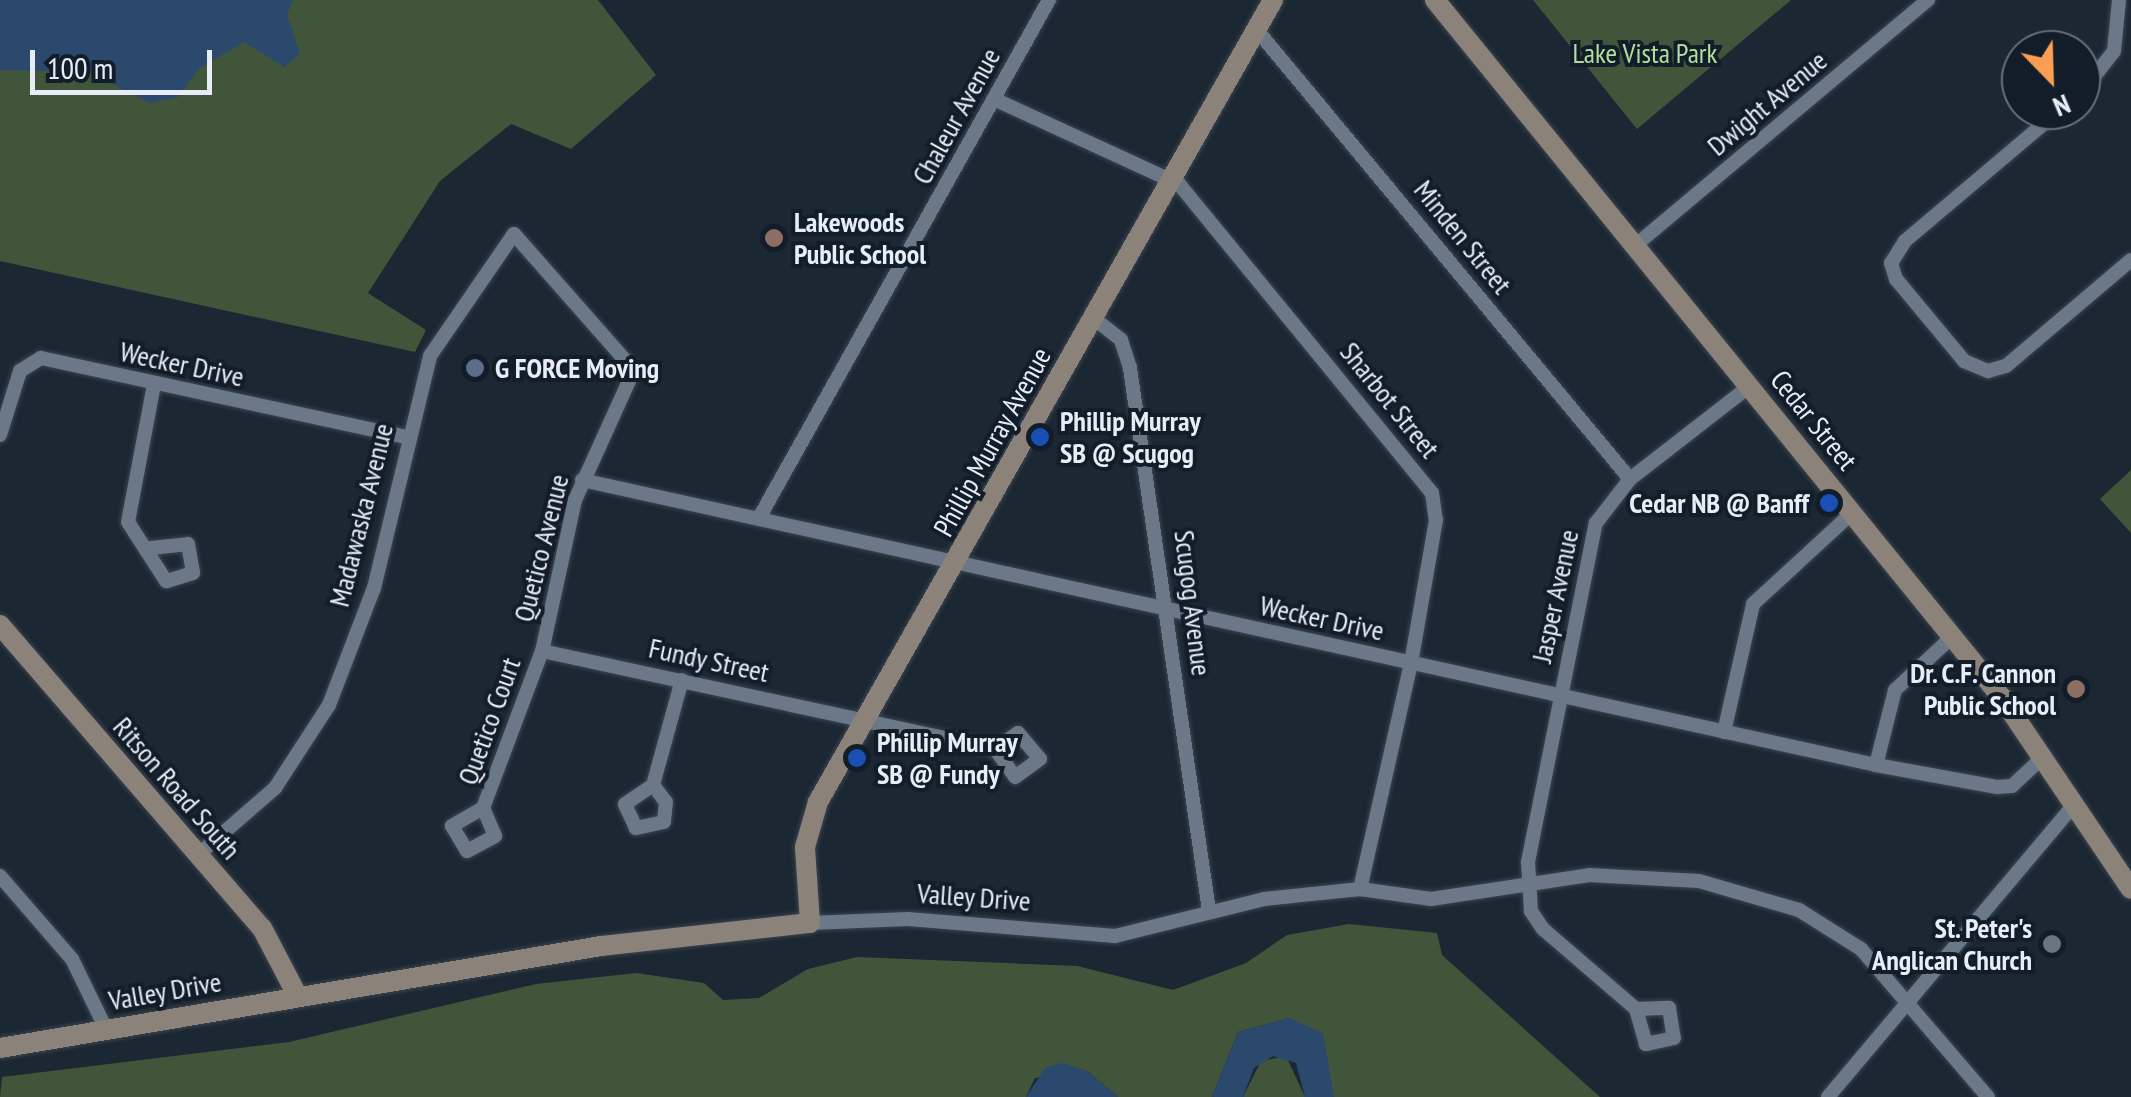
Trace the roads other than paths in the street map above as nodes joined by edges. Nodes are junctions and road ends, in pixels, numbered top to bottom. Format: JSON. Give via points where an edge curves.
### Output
{"nodes":[{"id":1,"x":1049,"y":0,"type":"edge"},
{"id":2,"x":1272,"y":0,"type":"edge"},
{"id":3,"x":1928,"y":0,"type":"edge"},
{"id":4,"x":2119,"y":0,"type":"edge"},
{"id":5,"x":1443,"y":3,"type":"edge"},
{"id":6,"x":1256,"y":29,"type":"junction"},
{"id":7,"x":2101,"y":68,"type":"edge"},
{"id":8,"x":994,"y":99,"type":"junction"},
{"id":9,"x":2036,"y":130,"type":"edge"},
{"id":10,"x":1171,"y":178,"type":"junction"},
{"id":11,"x":1638,"y":244,"type":"junction"},
{"id":12,"x":2131,"y":260,"type":"edge"},
{"id":13,"x":1092,"y":317,"type":"junction"},
{"id":14,"x":624,"y":352,"type":"joint"},
{"id":15,"x":154,"y":384,"type":"junction"},
{"id":16,"x":1750,"y":386,"type":"junction"},
{"id":17,"x":0,"y":435,"type":"edge"},
{"id":18,"x":406,"y":437,"type":"junction"},
{"id":19,"x":582,"y":480,"type":"junction"},
{"id":20,"x":1630,"y":480,"type":"junction"},
{"id":21,"x":1853,"y":512,"type":"junction"},
{"id":22,"x":759,"y":518,"type":"junction"},
{"id":23,"x":151,"y":548,"type":"dead end"},
{"id":24,"x":957,"y":561,"type":"junction"},
{"id":25,"x":1168,"y":610,"type":"junction"},
{"id":26,"x":0,"y":625,"type":"edge"},
{"id":27,"x":1953,"y":636,"type":"junction"},
{"id":28,"x":542,"y":651,"type":"junction"},
{"id":29,"x":1411,"y":663,"type":"junction"},
{"id":30,"x":682,"y":680,"type":"junction"},
{"id":31,"x":1560,"y":695,"type":"junction"},
{"id":32,"x":865,"y":718,"type":"junction"},
{"id":33,"x":1724,"y":732,"type":"junction"},
{"id":34,"x":995,"y":749,"type":"dead end"},
{"id":35,"x":2043,"y":756,"type":"junction"},
{"id":36,"x":1876,"y":765,"type":"junction"},
{"id":37,"x":654,"y":786,"type":"dead end"},
{"id":38,"x":2073,"y":806,"type":"junction"},
{"id":39,"x":483,"y":808,"type":"dead end"},
{"id":40,"x":199,"y":854,"type":"junction"},
{"id":41,"x":0,"y":876,"type":"edge"},
{"id":42,"x":1528,"y":884,"type":"junction"},
{"id":43,"x":1360,"y":889,"type":"junction"},
{"id":44,"x":2131,"y":889,"type":"edge"},
{"id":45,"x":1209,"y":911,"type":"junction"},
{"id":46,"x":810,"y":923,"type":"junction"},
{"id":47,"x":298,"y":996,"type":"junction"},
{"id":48,"x":1911,"y":997,"type":"junction"},
{"id":49,"x":1636,"y":1009,"type":"dead end"},
{"id":50,"x":106,"y":1029,"type":"junction"},
{"id":51,"x":0,"y":1048,"type":"edge"},
{"id":52,"x":1828,"y":1097,"type":"edge"},
{"id":53,"x":1988,"y":1097,"type":"edge"}],
"edges":[{"from":1,"to":8,"type":"street","name":"Chaleur Avenue"},
{"from":2,"to":6,"type":"street","name":"Phillip Murray Avenue"},
{"from":3,"to":11,"type":"street","name":"Dwight Avenue"},
{"from":4,"to":7,"type":"street","via":[[2114,51]]},
{"from":5,"to":11,"type":"street","name":"Cedar Street"},
{"from":6,"to":10,"type":"street","name":"Phillip Murray Avenue"},
{"from":6,"to":20,"type":"street","name":"Minden Street"},
{"from":8,"to":10,"type":"street","name":"Sharbot Street"},
{"from":8,"to":22,"type":"street","name":"Chaleur Avenue"},
{"from":9,"to":12,"type":"street","via":[[1905,241],[1891,263],[1896,279],[1964,361],[1988,371]]},
{"from":10,"to":13,"type":"street","name":"Phillip Murray Avenue"},
{"from":10,"to":29,"type":"street","name":"Sharbot Street","via":[[1432,493],[1436,520]]},
{"from":11,"to":16,"type":"street","name":"Cedar Street"},
{"from":13,"to":24,"type":"street","name":"Phillip Murray Avenue"},
{"from":13,"to":25,"type":"street","name":"Scugog Avenue","via":[[1120,340],[1130,368]]},
{"from":14,"to":18,"type":"street","name":"Madawaska Avenue","via":[[525,238],[504,239],[430,356]]},
{"from":14,"to":19,"type":"street","name":"Quetico Avenue","via":[[632,376]]},
{"from":15,"to":17,"type":"street","name":"Wecker Drive","via":[[26,361]]},
{"from":15,"to":18,"type":"street","name":"Wecker Drive"},
{"from":15,"to":23,"type":"street","via":[[128,510]]},
{"from":16,"to":20,"type":"street","name":"Jasper Avenue"},
{"from":16,"to":21,"type":"street","name":"Cedar Street"},
{"from":18,"to":40,"type":"street","name":"Madawaska Avenue","via":[[374,588],[328,706],[275,788]]},
{"from":19,"to":22,"type":"street","name":"Wecker Drive"},
{"from":19,"to":28,"type":"street","name":"Quetico Avenue"},
{"from":20,"to":31,"type":"street","name":"Jasper Avenue","via":[[1596,524]]},
{"from":21,"to":27,"type":"street","name":"Cedar Street"},
{"from":21,"to":33,"type":"street","via":[[1753,604]]},
{"from":22,"to":24,"type":"street","name":"Wecker Drive"},
{"from":24,"to":25,"type":"street","name":"Wecker Drive"},
{"from":24,"to":32,"type":"street","name":"Phillip Murray Avenue"},
{"from":25,"to":29,"type":"street","name":"Wecker Drive"},
{"from":25,"to":45,"type":"street","name":"Scugog Avenue"},
{"from":26,"to":40,"type":"street","name":"Ritson Road South"},
{"from":27,"to":35,"type":"street","name":"Cedar Street"},
{"from":27,"to":36,"type":"street","via":[[1896,690]]},
{"from":28,"to":30,"type":"street","name":"Fundy Street"},
{"from":28,"to":39,"type":"street","name":"Quetico Court"},
{"from":29,"to":31,"type":"street","name":"Wecker Drive"},
{"from":29,"to":43,"type":"street","name":"Sharbot Street"},
{"from":30,"to":32,"type":"street","name":"Fundy Street"},
{"from":30,"to":37,"type":"street"},
{"from":31,"to":33,"type":"street","name":"Wecker Drive"},
{"from":31,"to":42,"type":"street","name":"Jasper Avenue"},
{"from":32,"to":34,"type":"street","name":"Fundy Street"},
{"from":32,"to":46,"type":"street","name":"Phillip Murray Avenue","via":[[818,802],[805,847]]},
{"from":33,"to":36,"type":"street","name":"Wecker Drive"},
{"from":35,"to":36,"type":"street","name":"Wecker Drive","via":[[1997,787]]},
{"from":35,"to":38,"type":"street","name":"Cedar Street"},
{"from":38,"to":44,"type":"street","name":"Cedar Street"},
{"from":38,"to":48,"type":"street"},
{"from":40,"to":47,"type":"street","name":"Ritson Road South","via":[[271,940]]},
{"from":41,"to":50,"type":"street","via":[[72,959]]},
{"from":42,"to":43,"type":"street","name":"Valley Drive","via":[[1432,899]]},
{"from":42,"to":48,"type":"street","name":"Valley Drive","via":[[1638,873],[1749,894],[1828,924]]},
{"from":42,"to":49,"type":"street","via":[[1543,930]]},
{"from":43,"to":45,"type":"street","name":"Valley Drive"},
{"from":45,"to":46,"type":"street","name":"Valley Drive","via":[[1114,936],[908,919]]},
{"from":46,"to":47,"type":"street","name":"Valley Drive"},
{"from":47,"to":50,"type":"street","name":"Valley Drive"},
{"from":48,"to":52,"type":"street"},
{"from":48,"to":53,"type":"street","name":"Valley Drive"},
{"from":50,"to":51,"type":"street","name":"Valley Drive"}]}
